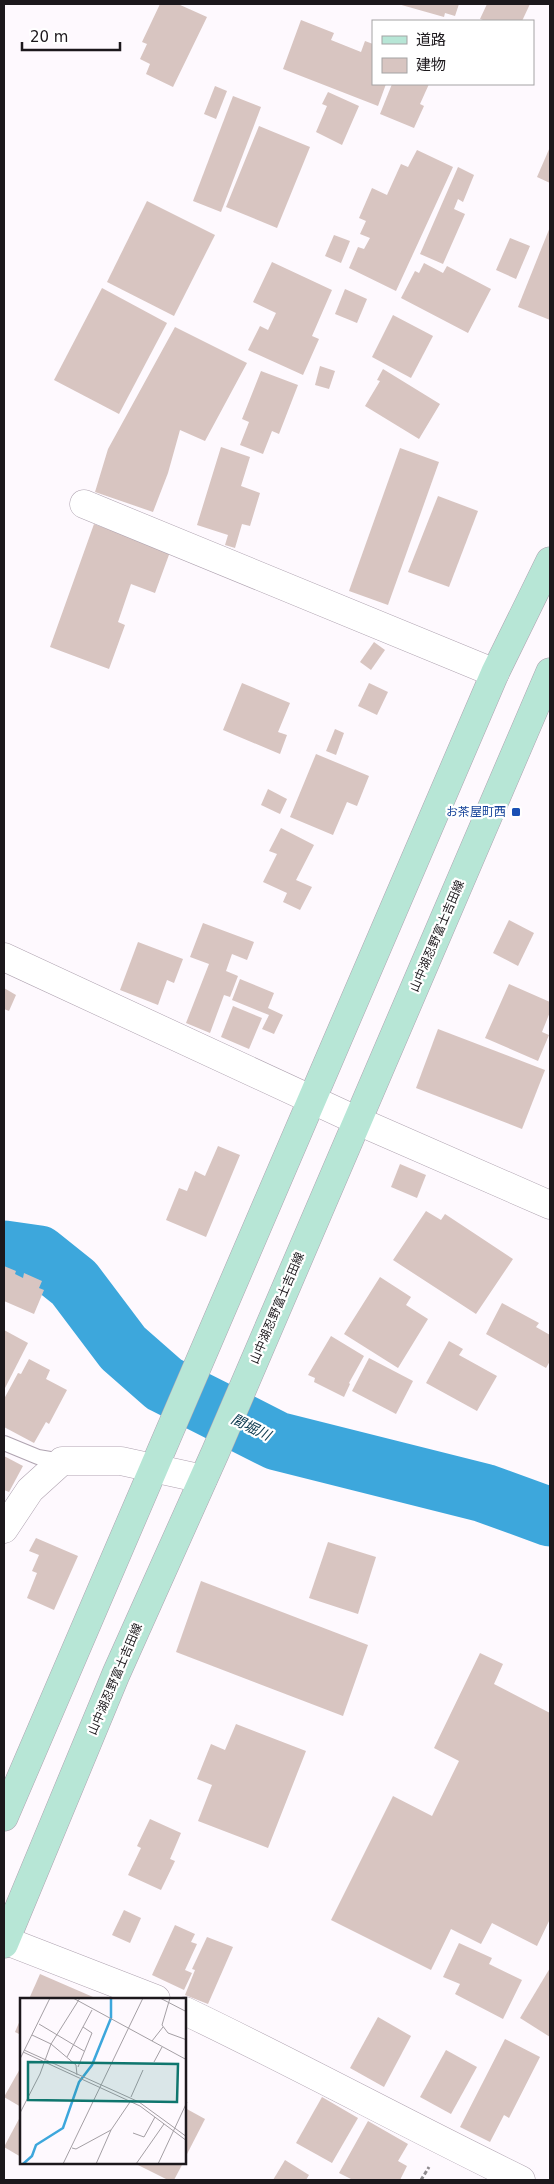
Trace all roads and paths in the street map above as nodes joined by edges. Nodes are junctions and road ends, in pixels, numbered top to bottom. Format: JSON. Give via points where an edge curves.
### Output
{"nodes":[{"id":1,"x":84,"y":504,"type":"dead end"},
{"id":2,"x":550,"y":562,"type":"edge"},
{"id":3,"x":495,"y":673,"type":"junction"},
{"id":4,"x":548,"y":682,"type":"edge"},
{"id":5,"x":4,"y":958,"type":"edge"},
{"id":6,"x":313,"y":1100,"type":"junction"},
{"id":7,"x":358,"y":1121,"type":"junction"},
{"id":8,"x":550,"y":1205,"type":"edge"},
{"id":9,"x":4,"y":1443,"type":"edge"},
{"id":10,"x":62,"y":1461,"type":"junction"},
{"id":11,"x":152,"y":1468,"type":"junction"},
{"id":12,"x":204,"y":1478,"type":"junction"},
{"id":13,"x":4,"y":1529,"type":"edge"},
{"id":14,"x":4,"y":1817,"type":"edge"},
{"id":15,"x":4,"y":1942,"type":"edge"},
{"id":16,"x":153,"y":1998,"type":"edge"},
{"id":17,"x":186,"y":2010,"type":"edge"},
{"id":18,"x":521,"y":2180,"type":"edge"}],
"edges":[{"from":1,"to":3,"type":"street"},
{"from":2,"to":3,"type":"main road"},
{"from":3,"to":6,"type":"main road"},
{"from":4,"to":7,"type":"main road","name":"山中湖忍野富士吉田線"},
{"from":5,"to":6,"type":"street"},
{"from":6,"to":7,"type":"street"},
{"from":6,"to":11,"type":"main road"},
{"from":7,"to":8,"type":"street"},
{"from":7,"to":12,"type":"main road","name":"山中湖忍野富士吉田線"},
{"from":9,"to":10,"type":"lane","via":[[38,1457]]},
{"from":10,"to":11,"type":"street","via":[[121,1462]]},
{"from":10,"to":13,"type":"street","via":[[30,1490]]},
{"from":11,"to":12,"type":"street"},
{"from":11,"to":14,"type":"main road"},
{"from":12,"to":15,"type":"main road","name":"山中湖忍野富士吉田線","via":[[116,1674]]},
{"from":15,"to":16,"type":"street"},
{"from":17,"to":18,"type":"street"}]}
